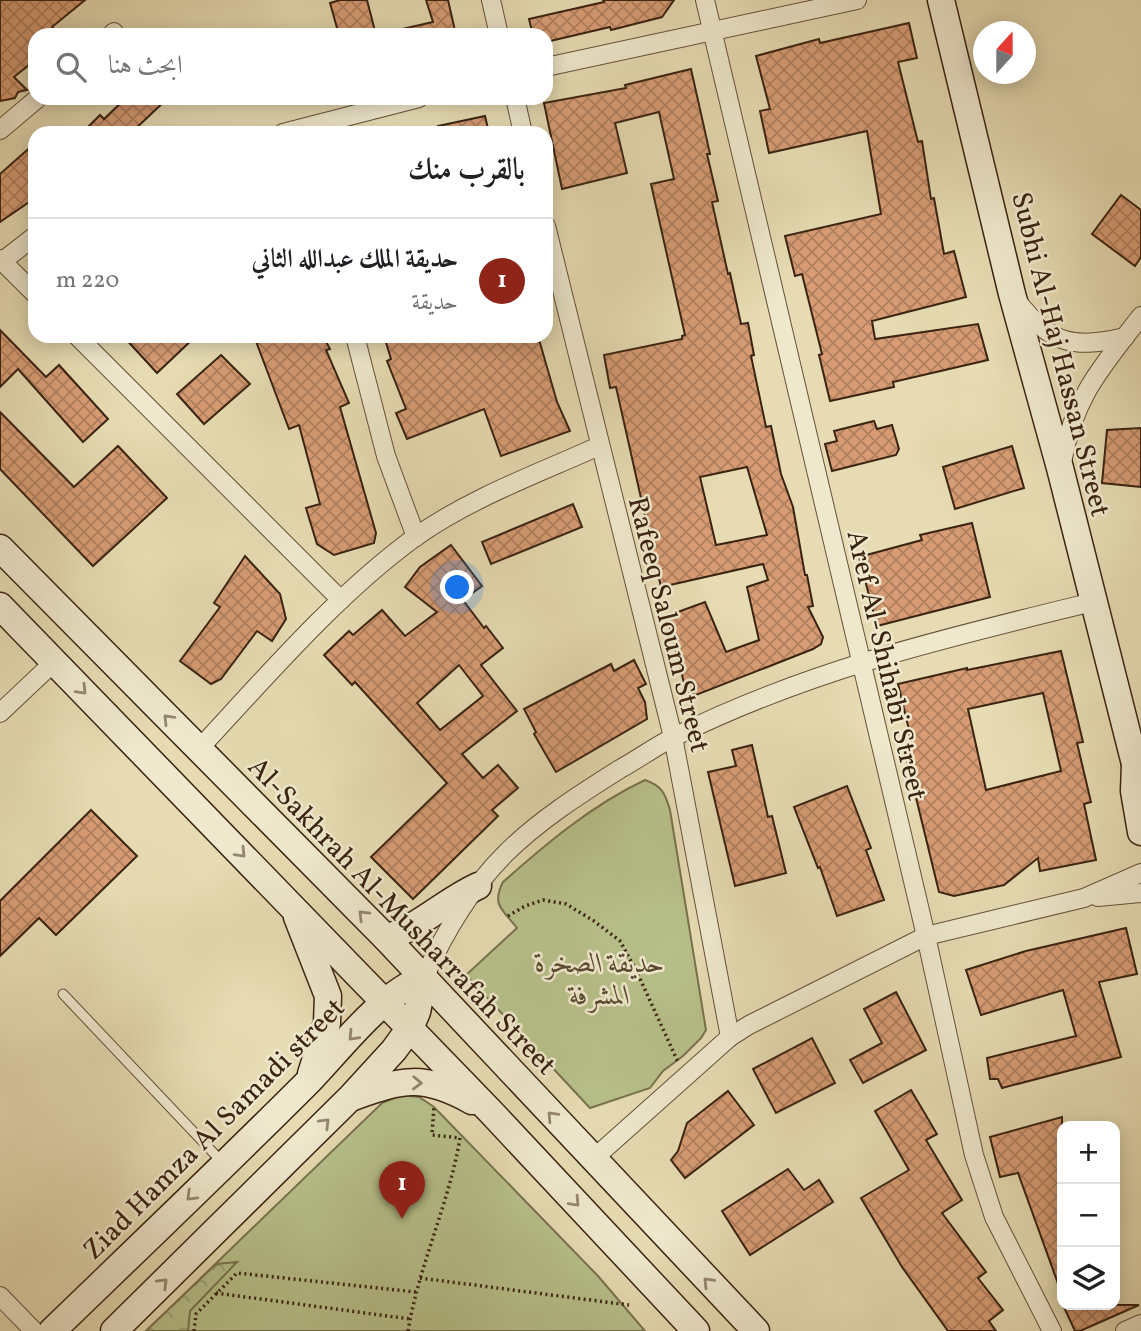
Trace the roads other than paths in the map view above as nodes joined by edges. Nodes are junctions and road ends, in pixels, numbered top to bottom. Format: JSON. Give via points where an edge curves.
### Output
{"nodes":[{"id":1,"x":491,"y":0,"type":"edge"},
{"id":2,"x":705,"y":0,"type":"edge"},
{"id":3,"x":857,"y":0,"type":"edge"},
{"id":4,"x":942,"y":0,"type":"edge"},
{"id":5,"x":497,"y":28,"type":"edge"},
{"id":6,"x":712,"y":30,"type":"junction"},
{"id":7,"x":553,"y":65,"type":"edge"},
{"id":8,"x":30,"y":105,"type":"edge"},
{"id":9,"x":394,"y":105,"type":"edge"},
{"id":10,"x":517,"y":105,"type":"edge"},
{"id":11,"x":319,"y":126,"type":"edge"},
{"id":12,"x":521,"y":126,"type":"edge"},
{"id":13,"x":0,"y":130,"type":"edge"},
{"id":14,"x":28,"y":241,"type":"edge"},
{"id":15,"x":553,"y":255,"type":"edge"},
{"id":16,"x":1,"y":261,"type":"edge"},
{"id":17,"x":28,"y":288,"type":"edge"},
{"id":18,"x":1012,"y":294,"type":"junction"},
{"id":19,"x":1141,"y":316,"type":"edge"},
{"id":20,"x":1125,"y":337,"type":"junction"},
{"id":21,"x":83,"y":343,"type":"edge"},
{"id":22,"x":357,"y":343,"type":"edge"},
{"id":23,"x":599,"y":446,"type":"junction"},
{"id":24,"x":1060,"y":468,"type":"junction"},
{"id":25,"x":416,"y":537,"type":"junction"},
{"id":26,"x":0,"y":548,"type":"edge"},
{"id":27,"x":341,"y":600,"type":"junction"},
{"id":28,"x":1093,"y":602,"type":"junction"},
{"id":29,"x":0,"y":606,"type":"edge"},
{"id":30,"x":54,"y":662,"type":"junction"},
{"id":31,"x":860,"y":662,"type":"junction"},
{"id":32,"x":0,"y":713,"type":"edge"},
{"id":33,"x":673,"y":737,"type":"junction"},
{"id":34,"x":198,"y":750,"type":"junction"},
{"id":35,"x":1138,"y":771,"type":"edge"},
{"id":36,"x":1141,"y":832,"type":"edge"},
{"id":37,"x":1141,"y":873,"type":"edge"},
{"id":38,"x":478,"y":886,"type":"junction"},
{"id":39,"x":1141,"y":893,"type":"edge"},
{"id":40,"x":1084,"y":898,"type":"junction"},
{"id":41,"x":293,"y":906,"type":"junction"},
{"id":42,"x":926,"y":936,"type":"junction"},
{"id":43,"x":386,"y":938,"type":"junction"},
{"id":44,"x":424,"y":978,"type":"junction"},
{"id":45,"x":63,"y":994,"type":"dead end"},
{"id":46,"x":384,"y":1003,"type":"junction"},
{"id":47,"x":410,"y":1028,"type":"junction"},
{"id":48,"x":730,"y":1037,"type":"junction"},
{"id":49,"x":309,"y":1081,"type":"junction"},
{"id":50,"x":351,"y":1097,"type":"junction"},
{"id":51,"x":490,"y":1111,"type":"junction"},
{"id":52,"x":592,"y":1160,"type":"junction"},
{"id":53,"x":224,"y":1164,"type":"junction"},
{"id":54,"x":0,"y":1296,"type":"edge"},
{"id":55,"x":1141,"y":1324,"type":"edge"},
{"id":56,"x":34,"y":1331,"type":"edge"},
{"id":57,"x":52,"y":1331,"type":"edge"},
{"id":58,"x":114,"y":1331,"type":"edge"},
{"id":59,"x":696,"y":1331,"type":"edge"},
{"id":60,"x":756,"y":1331,"type":"edge"},
{"id":61,"x":1052,"y":1331,"type":"edge"},
{"id":62,"x":1125,"y":1331,"type":"edge"}],
"edges":[{"from":1,"to":5,"type":"street"},
{"from":2,"to":6,"type":"street","name":"Aref Al-Shihabi Street"},
{"from":3,"to":6,"type":"street"},
{"from":4,"to":18,"type":"main road","name":"Subhi Al-Haj Hassan Street"},
{"from":6,"to":7,"type":"street"},
{"from":6,"to":31,"type":"street","name":"Aref Al-Shihabi Street"},
{"from":8,"to":13,"type":"street"},
{"from":9,"to":11,"type":"street"},
{"from":10,"to":12,"type":"street"},
{"from":14,"to":16,"type":"street"},
{"from":15,"to":23,"type":"street","name":"Rafeeq Saloum Street"},
{"from":16,"to":17,"type":"street"},
{"from":18,"to":20,"type":"street","via":[[1037,323],[1068,341],[1084,344]]},
{"from":18,"to":24,"type":"main road","name":"Subhi Al-Haj Hassan Street"},
{"from":19,"to":20,"type":"street"},
{"from":20,"to":24,"type":"street","via":[[1082,398]]},
{"from":21,"to":27,"type":"street"},
{"from":22,"to":25,"type":"street","via":[[386,456]]},
{"from":23,"to":25,"type":"street","via":[[457,512]]},
{"from":23,"to":33,"type":"street","name":"Rafeeq Saloum Street"},
{"from":24,"to":28,"type":"main road","name":"Subhi Al-Haj Hassan Street"},
{"from":25,"to":27,"type":"street"},
{"from":34,"to":26,"type":"main road","name":"Al-Sakhrah Al-Musharrafah Street","one_way":true},
{"from":27,"to":34,"type":"street"},
{"from":28,"to":31,"type":"street"},
{"from":28,"to":35,"type":"main road","name":"Subhi Al-Haj Hassan Street"},
{"from":29,"to":30,"type":"main road"},
{"from":30,"to":32,"type":"street"},
{"from":30,"to":41,"type":"main road","one_way":true},
{"from":31,"to":33,"type":"street","via":[[795,684]]},
{"from":31,"to":42,"type":"street","name":"Aref Al-Shihabi Street"},
{"from":33,"to":38,"type":"street","via":[[591,787],[534,829]]},
{"from":33,"to":48,"type":"street","name":"Rafeeq Saloum Street"},
{"from":43,"to":34,"type":"main road","name":"Al-Sakhrah Al-Musharrafah Street","one_way":true},
{"from":35,"to":36,"type":"main road","name":"Subhi Al-Haj Hassan Street","via":[[1134,791]]},
{"from":37,"to":40,"type":"street"},
{"from":38,"to":43,"type":"main road","via":[[418,925]]},
{"from":38,"to":44,"type":"street","via":[[442,940]]},
{"from":39,"to":40,"type":"street"},
{"from":40,"to":42,"type":"street"},
{"from":41,"to":46,"type":"main road"},
{"from":41,"to":49,"type":"main road","via":[[328,996],[327,1023]]},
{"from":42,"to":48,"type":"street"},
{"from":42,"to":61,"type":"street","name":"Aref Al-Shihabi Street","via":[[974,1155],[993,1217]]},
{"from":43,"to":44,"type":"main road","name":"Al-Sakhrah Al-Musharrafah Street"},
{"from":44,"to":46,"type":"main road","name":"Ziad Hamza Al Samadi street"},
{"from":44,"to":47,"type":"main road"},
{"from":52,"to":44,"type":"main road","name":"Al-Sakhrah Al-Musharrafah Street","one_way":true},
{"from":45,"to":53,"type":"lane"},
{"from":46,"to":47,"type":"main road"},
{"from":46,"to":49,"type":"main road","name":"Ziad Hamza Al Samadi street","one_way":true},
{"from":47,"to":50,"type":"main road"},
{"from":47,"to":51,"type":"main road"},
{"from":48,"to":52,"type":"street"},
{"from":49,"to":53,"type":"main road","name":"Ziad Hamza Al Samadi street"},
{"from":50,"to":51,"type":"main road","one_way":true,"via":[[393,1083],[422,1082],[447,1087]]},
{"from":58,"to":50,"type":"main road","one_way":true},
{"from":51,"to":59,"type":"main road","one_way":true},
{"from":60,"to":52,"type":"main road","name":"Al-Sakhrah Al-Musharrafah Street","one_way":true},
{"from":53,"to":57,"type":"main road","name":"Ziad Hamza Al Samadi street","one_way":true},
{"from":54,"to":56,"type":"street"},
{"from":55,"to":62,"type":"street"}]}
